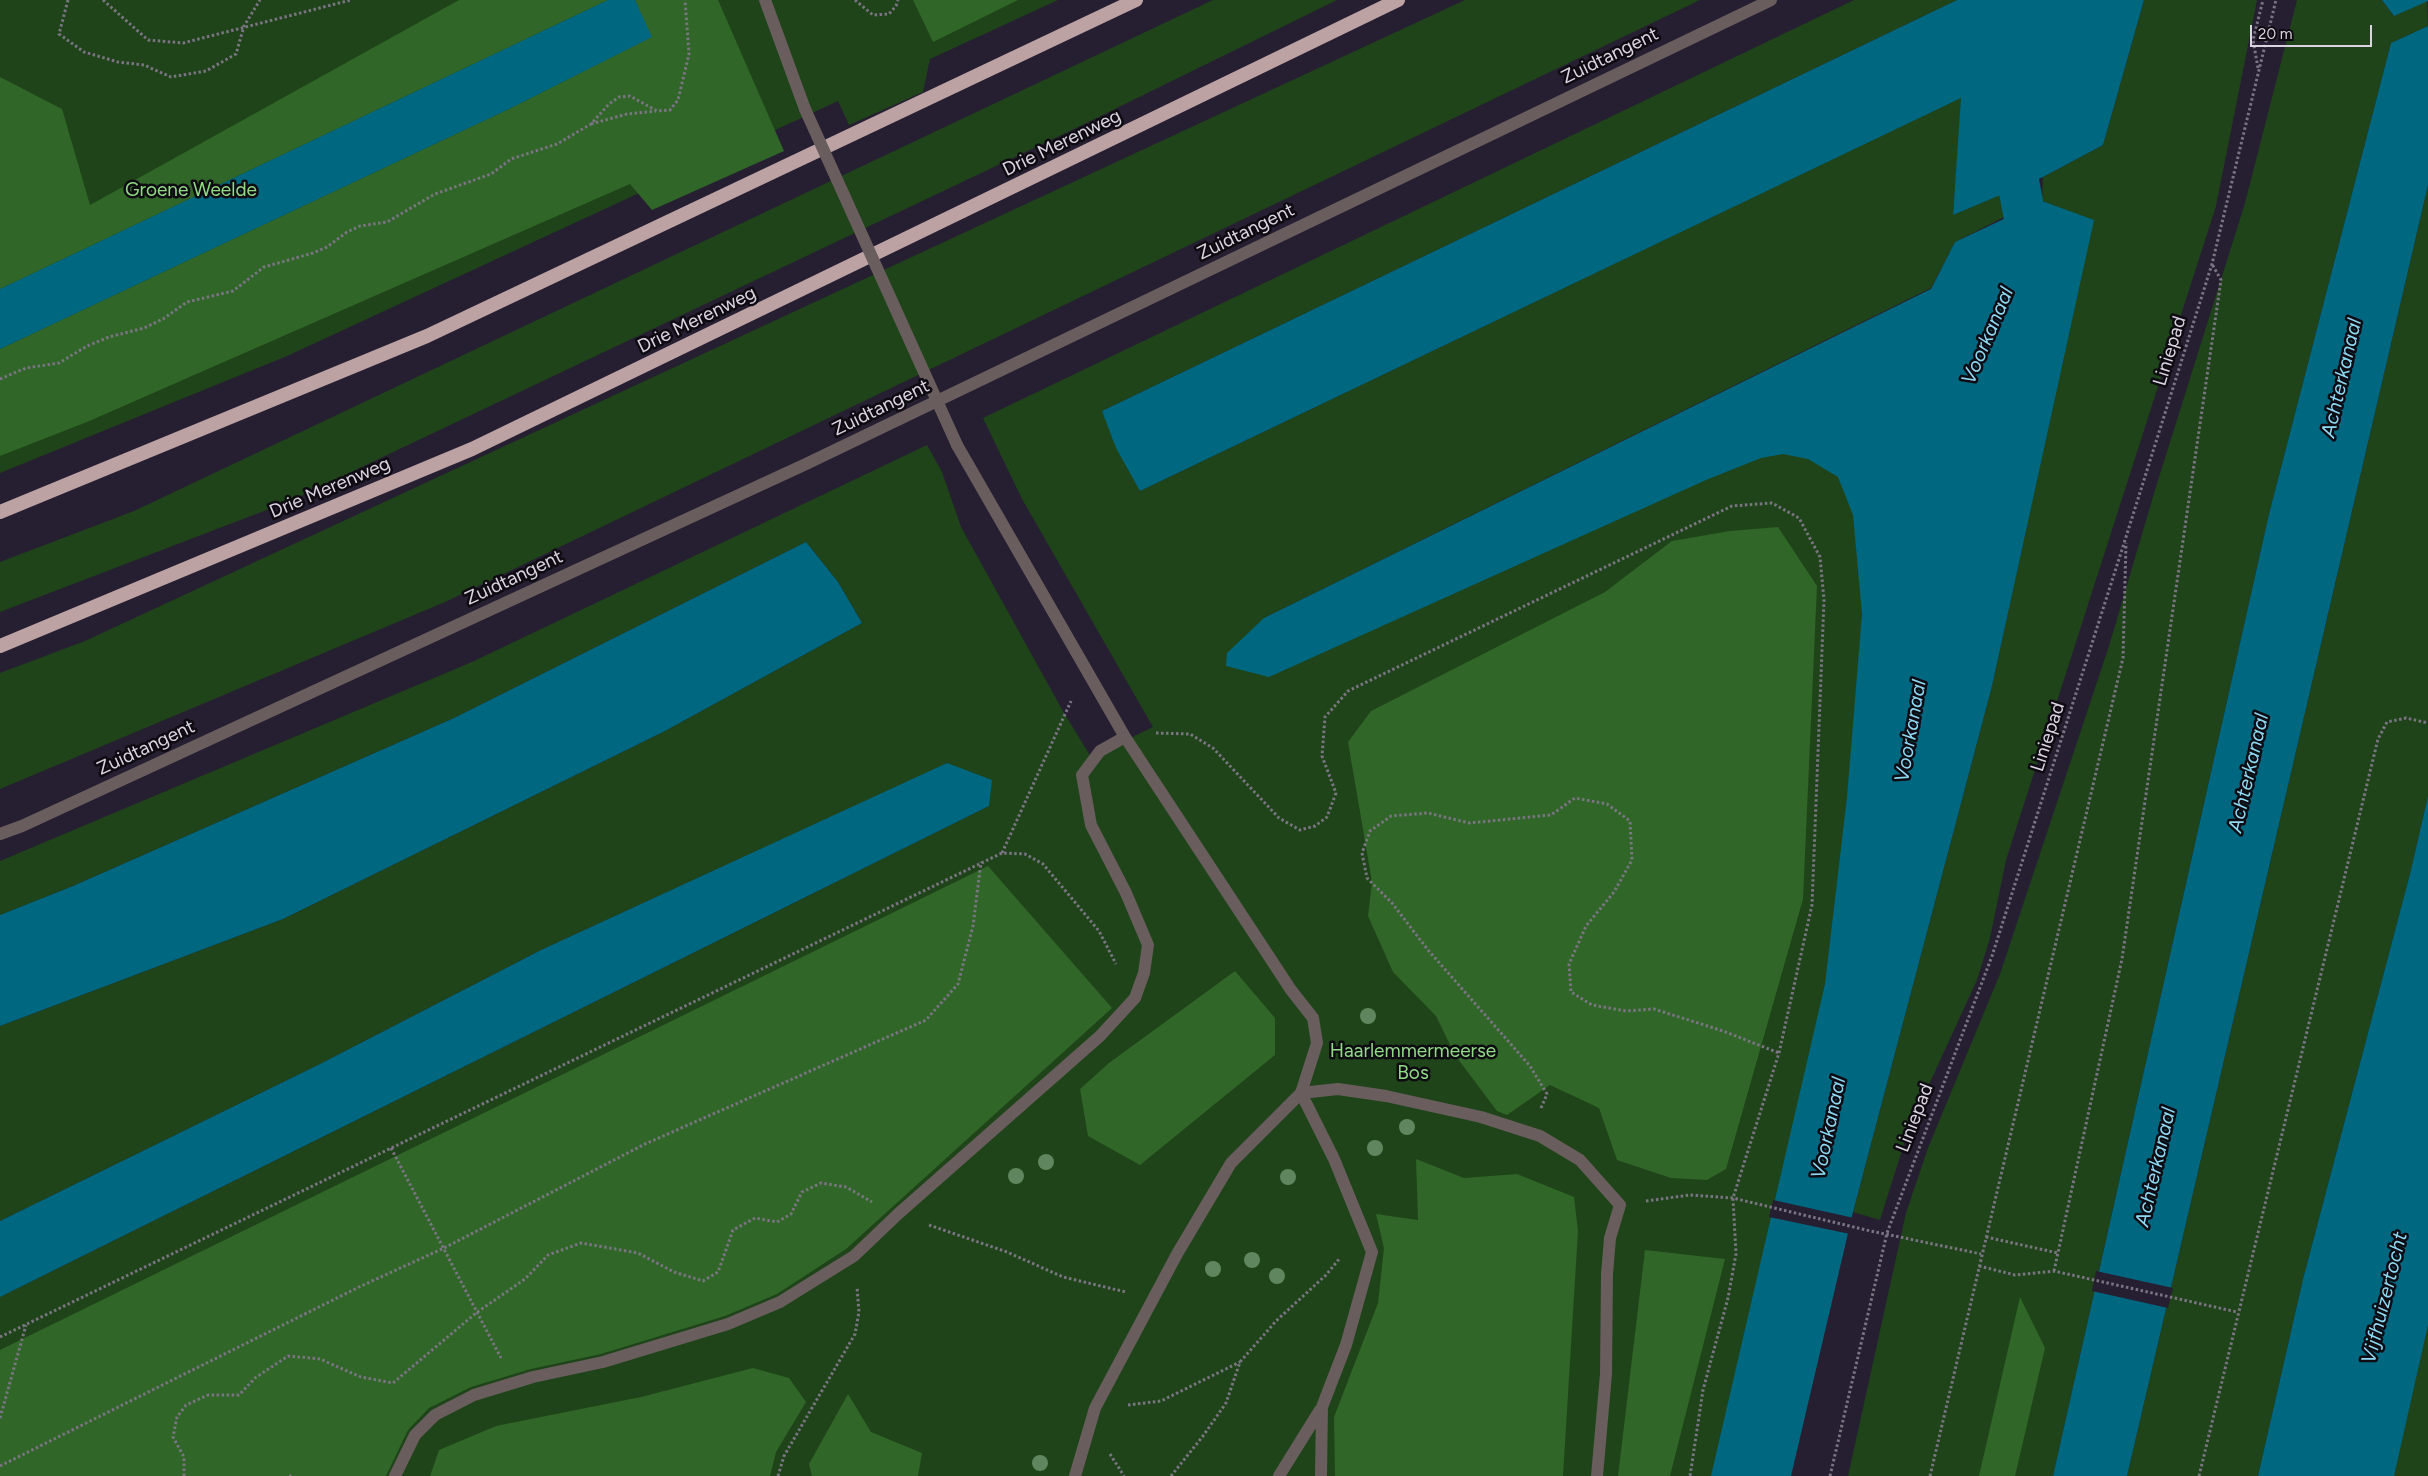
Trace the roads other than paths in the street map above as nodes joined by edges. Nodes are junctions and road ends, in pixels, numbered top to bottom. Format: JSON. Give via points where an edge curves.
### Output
{"nodes":[{"id":1,"x":766,"y":0,"type":"edge"},
{"id":2,"x":1136,"y":0,"type":"edge"},
{"id":3,"x":1398,"y":0,"type":"edge"},
{"id":4,"x":1770,"y":0,"type":"edge"},
{"id":5,"x":0,"y":512,"type":"edge"},
{"id":6,"x":0,"y":646,"type":"edge"},
{"id":7,"x":1125,"y":737,"type":"junction"},
{"id":8,"x":0,"y":834,"type":"edge"},
{"id":9,"x":1300,"y":1093,"type":"junction"},
{"id":10,"x":1322,"y":1407,"type":"junction"},
{"id":11,"x":395,"y":1476,"type":"edge"},
{"id":12,"x":1075,"y":1476,"type":"edge"},
{"id":13,"x":1279,"y":1476,"type":"edge"},
{"id":14,"x":1321,"y":1476,"type":"edge"},
{"id":15,"x":1597,"y":1476,"type":"edge"}],
"edges":[{"from":1,"to":7,"type":"street","bridge":true,"via":[[805,109],[957,445]]},
{"from":2,"to":5,"type":"highway","via":[[427,336]]},
{"from":3,"to":6,"type":"highway","name":"Drie Merenweg","via":[[472,449]]},
{"from":4,"to":8,"type":"street","name":"Zuidtangent","via":[[806,464]]},
{"from":7,"to":9,"type":"street","via":[[1291,990],[1313,1018],[1317,1043]]},
{"from":7,"to":11,"type":"street","via":[[1100,751],[1082,775],[1091,825],[1148,945],[1144,973],[1135,998],[1100,1036],[854,1256],[780,1302],[728,1324],[603,1362],[474,1395],[435,1415],[415,1435]]},
{"from":9,"to":10,"type":"street","via":[[1334,1159],[1372,1252],[1346,1344]]},
{"from":9,"to":12,"type":"street","via":[[1232,1163],[1154,1297],[1095,1408]]},
{"from":9,"to":15,"type":"street","via":[[1338,1089],[1386,1096],[1481,1117],[1540,1136],[1580,1160],[1620,1205],[1610,1238],[1606,1374]]},
{"from":10,"to":13,"type":"street"},
{"from":10,"to":14,"type":"street"}]}
